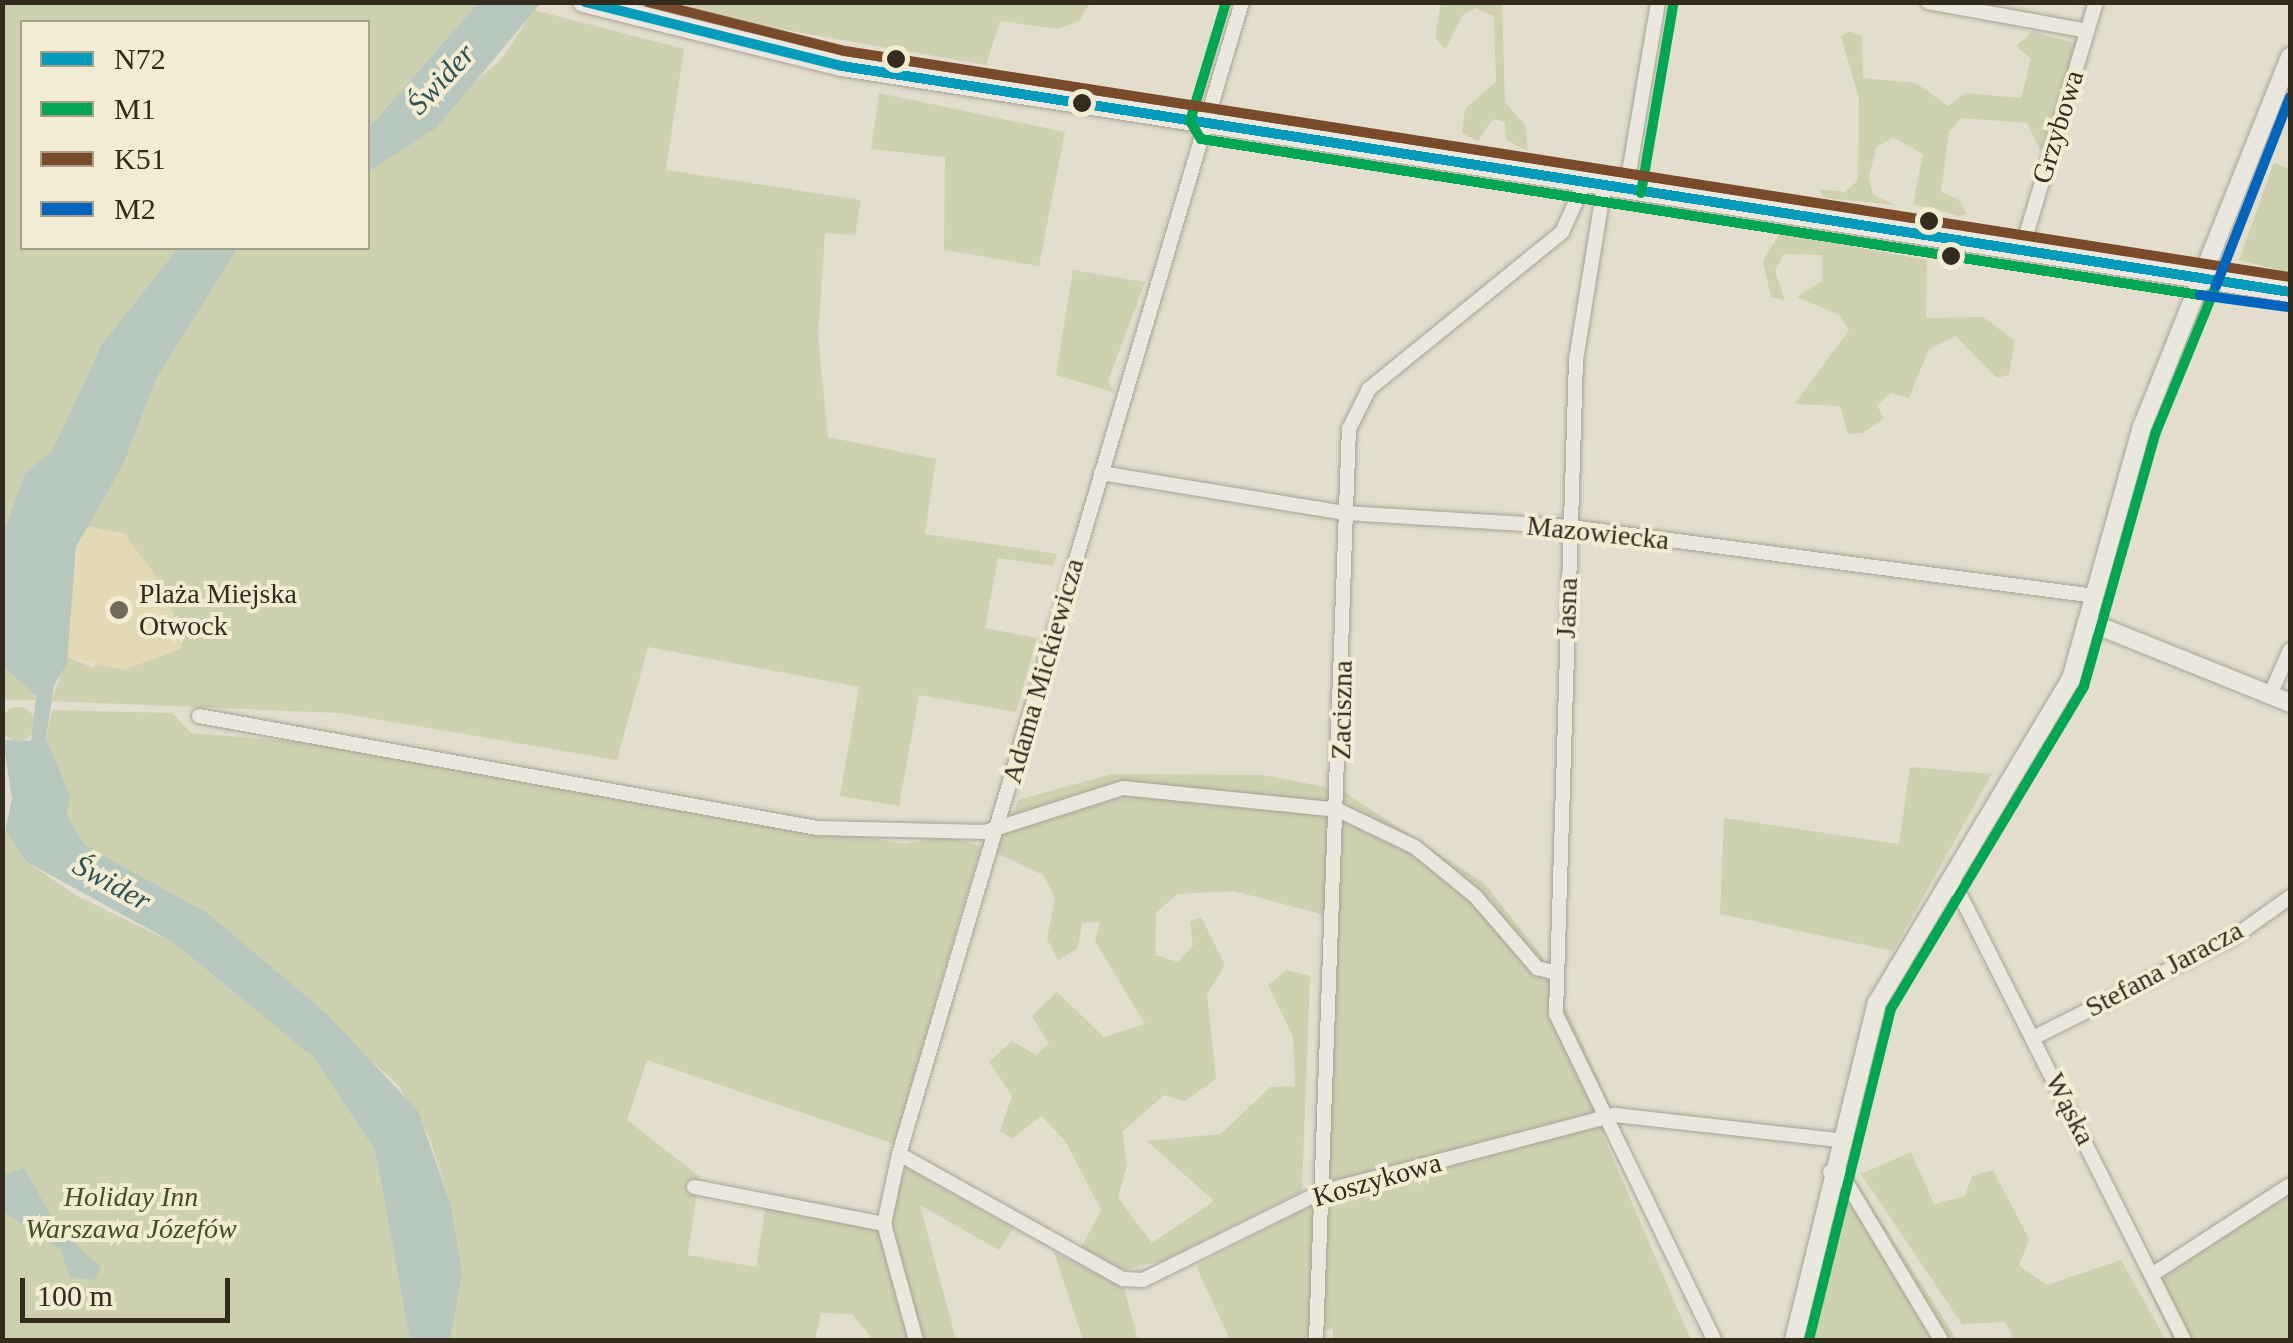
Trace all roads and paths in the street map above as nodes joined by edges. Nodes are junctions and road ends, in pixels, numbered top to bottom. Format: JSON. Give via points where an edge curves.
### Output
{"nodes":[{"id":1,"x":1242,"y":2,"type":"edge"},
{"id":2,"x":1658,"y":2,"type":"edge"},
{"id":3,"x":1928,"y":2,"type":"edge"},
{"id":4,"x":2096,"y":2,"type":"edge"},
{"id":5,"x":584,"y":3,"type":"edge"},
{"id":6,"x":2087,"y":31,"type":"junction"},
{"id":7,"x":2290,"y":61,"type":"edge"},
{"id":8,"x":1205,"y":124,"type":"junction"},
{"id":9,"x":1594,"y":185,"type":"junction"},
{"id":10,"x":1626,"y":190,"type":"junction"},
{"id":11,"x":2022,"y":252,"type":"junction"},
{"id":12,"x":2202,"y":280,"type":"junction"},
{"id":13,"x":2290,"y":292,"type":"edge"},
{"id":14,"x":1101,"y":473,"type":"junction"},
{"id":15,"x":1344,"y":513,"type":"junction"},
{"id":16,"x":1571,"y":527,"type":"junction"},
{"id":17,"x":2096,"y":596,"type":"junction"},
{"id":18,"x":2088,"y":622,"type":"junction"},
{"id":19,"x":2290,"y":650,"type":"edge"},
{"id":20,"x":2270,"y":695,"type":"junction"},
{"id":21,"x":2290,"y":702,"type":"edge"},
{"id":22,"x":199,"y":716,"type":"dead end"},
{"id":23,"x":1338,"y":810,"type":"junction"},
{"id":24,"x":999,"y":823,"type":"junction"},
{"id":25,"x":1953,"y":881,"type":"junction"},
{"id":26,"x":2290,"y":897,"type":"edge"},
{"id":27,"x":1553,"y":972,"type":"junction"},
{"id":28,"x":2034,"y":1037,"type":"junction"},
{"id":29,"x":1608,"y":1118,"type":"junction"},
{"id":30,"x":1837,"y":1140,"type":"junction"},
{"id":31,"x":899,"y":1154,"type":"junction"},
{"id":32,"x":1830,"y":1172,"type":"junction"},
{"id":33,"x":2290,"y":1185,"type":"edge"},
{"id":34,"x":694,"y":1187,"type":"dead end"},
{"id":35,"x":1321,"y":1192,"type":"junction"},
{"id":36,"x":884,"y":1224,"type":"junction"},
{"id":37,"x":2153,"y":1274,"type":"junction"},
{"id":38,"x":916,"y":1340,"type":"edge"},
{"id":39,"x":1316,"y":1340,"type":"edge"},
{"id":40,"x":1714,"y":1340,"type":"edge"},
{"id":41,"x":1794,"y":1340,"type":"edge"},
{"id":42,"x":1942,"y":1340,"type":"edge"},
{"id":43,"x":2184,"y":1340,"type":"edge"}],
"edges":[{"from":1,"to":8,"type":"street","name":"Adama Mickiewicza"},
{"from":2,"to":10,"type":"street"},
{"from":3,"to":6,"type":"street"},
{"from":4,"to":6,"type":"street","name":"Grzybowa"},
{"from":5,"to":8,"type":"main road","via":[[842,66]]},
{"from":6,"to":11,"type":"street","name":"Grzybowa"},
{"from":7,"to":12,"type":"street"},
{"from":8,"to":9,"type":"main road"},
{"from":8,"to":14,"type":"street","name":"Adama Mickiewicza"},
{"from":9,"to":10,"type":"main road"},
{"from":9,"to":15,"type":"street","name":"Zaciszna","via":[[1562,232],[1355,407]]},
{"from":9,"to":16,"type":"street","name":"Jasna","via":[[1576,359]]},
{"from":10,"to":11,"type":"main road"},
{"from":11,"to":12,"type":"main road"},
{"from":12,"to":13,"type":"main road"},
{"from":12,"to":17,"type":"street","via":[[2142,427]]},
{"from":14,"to":15,"type":"street","name":"Mazowiecka"},
{"from":14,"to":24,"type":"street","name":"Adama Mickiewicza"},
{"from":15,"to":16,"type":"street","name":"Mazowiecka"},
{"from":15,"to":23,"type":"street","name":"Zaciszna"},
{"from":16,"to":17,"type":"street","name":"Mazowiecka"},
{"from":16,"to":27,"type":"street","name":"Jasna"},
{"from":17,"to":18,"type":"street"},
{"from":18,"to":20,"type":"street"},
{"from":18,"to":25,"type":"street","via":[[2062,695]]},
{"from":19,"to":20,"type":"street"},
{"from":20,"to":21,"type":"street"},
{"from":22,"to":24,"type":"street","via":[[817,828],[979,832]]},
{"from":23,"to":24,"type":"street","via":[[1123,788]]},
{"from":23,"to":27,"type":"street","via":[[1415,847],[1476,898],[1536,968]]},
{"from":23,"to":35,"type":"street","name":"Zaciszna"},
{"from":24,"to":31,"type":"street","name":"Adama Mickiewicza"},
{"from":25,"to":28,"type":"street","name":"Wąska"},
{"from":25,"to":30,"type":"street","via":[[1877,1003]]},
{"from":26,"to":28,"type":"street","name":"Stefana Jaracza","via":[[2234,938]]},
{"from":27,"to":29,"type":"street","name":"Jasna","via":[[1556,1014]]},
{"from":28,"to":37,"type":"street","name":"Wąska"},
{"from":29,"to":30,"type":"street","name":"Koszykowa","via":[[1704,1118]]},
{"from":29,"to":35,"type":"street","name":"Koszykowa"},
{"from":29,"to":40,"type":"street","name":"Jasna"},
{"from":30,"to":32,"type":"street"},
{"from":31,"to":35,"type":"street","name":"Koszykowa","via":[[1123,1279],[1143,1280]]},
{"from":31,"to":36,"type":"street","name":"Adama Mickiewicza"},
{"from":32,"to":41,"type":"street"},
{"from":32,"to":42,"type":"street","via":[[1842,1175]]},
{"from":33,"to":37,"type":"street"},
{"from":34,"to":36,"type":"street"},
{"from":35,"to":39,"type":"street","name":"Zaciszna"},
{"from":36,"to":38,"type":"street","name":"Adama Mickiewicza"},
{"from":37,"to":43,"type":"street","name":"Wąska"}]}
